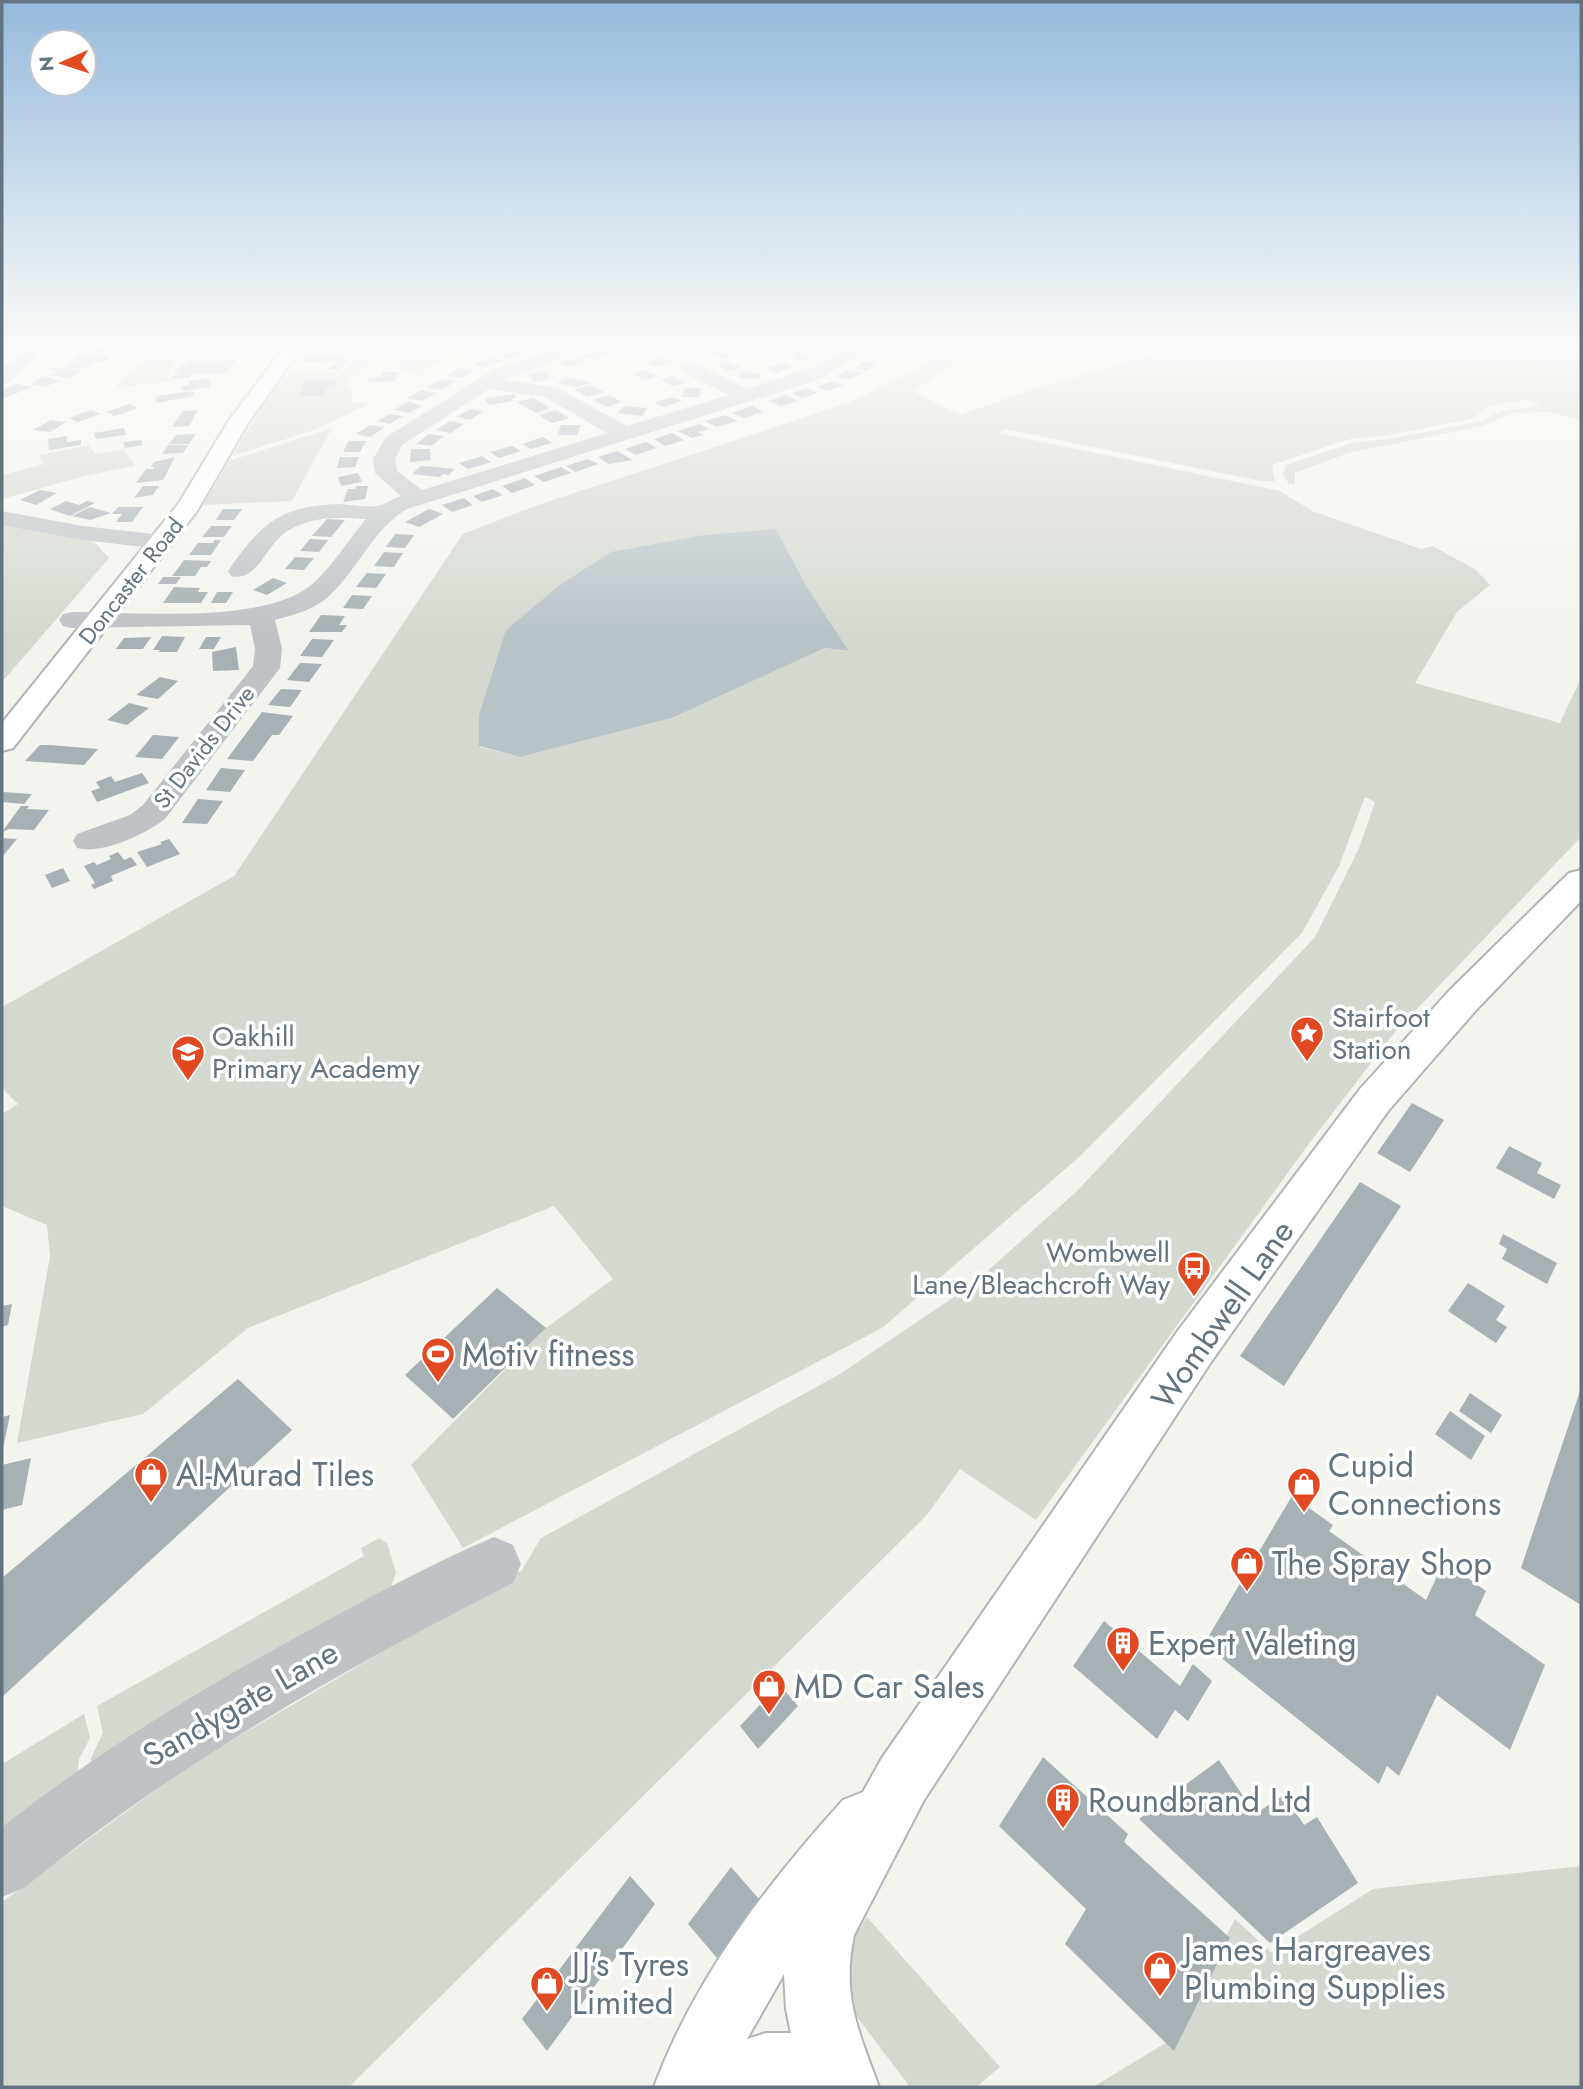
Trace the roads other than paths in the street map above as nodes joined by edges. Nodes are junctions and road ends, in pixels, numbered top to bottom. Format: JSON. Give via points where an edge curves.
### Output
{"nodes":[{"id":1,"x":228,"y":440,"type":"edge"},
{"id":2,"x":394,"y":440,"type":"edge"},
{"id":3,"x":604,"y":440,"type":"edge"},
{"id":4,"x":418,"y":498,"type":"junction"},
{"id":5,"x":382,"y":514,"type":"junction"},
{"id":6,"x":2,"y":518,"type":"edge"},
{"id":7,"x":151,"y":540,"type":"junction"},
{"id":8,"x":240,"y":571,"type":"dead end"},
{"id":9,"x":261,"y":617,"type":"junction"},
{"id":10,"x":72,"y":620,"type":"junction"},
{"id":11,"x":100,"y":620,"type":"junction"},
{"id":12,"x":30,"y":670,"type":"dead end"},
{"id":13,"x":2,"y":742,"type":"edge"},
{"id":14,"x":89,"y":841,"type":"dead end"},
{"id":15,"x":1581,"y":881,"type":"edge"},
{"id":16,"x":494,"y":1564,"type":"dead end"},
{"id":17,"x":903,"y":1779,"type":"junction"},
{"id":18,"x":2,"y":1866,"type":"edge"},
{"id":19,"x":688,"y":2087,"type":"edge"},
{"id":20,"x":725,"y":2087,"type":"edge"},
{"id":21,"x":835,"y":2087,"type":"edge"},
{"id":22,"x":845,"y":2087,"type":"edge"}],
"edges":[{"from":1,"to":7,"type":"main road","name":"Doncaster Road","via":[[204,483]]},
{"from":2,"to":4,"type":"street","via":[[384,459],[386,473]]},
{"from":3,"to":4,"type":"street"},
{"from":4,"to":5,"type":"street"},
{"from":5,"to":8,"type":"street","via":[[340,512],[286,522],[267,535]]},
{"from":5,"to":9,"type":"street","via":[[321,590],[298,605]]},
{"from":6,"to":7,"type":"street"},
{"from":7,"to":10,"type":"main road","name":"Doncaster Road"},
{"from":7,"to":11,"type":"main road","name":"Doncaster Road"},
{"from":9,"to":11,"type":"street"},
{"from":9,"to":14,"type":"street","name":"St Davids Drive","via":[[270,661],[266,668],[154,812],[141,822]]},
{"from":10,"to":11,"type":"street"},
{"from":10,"to":12,"type":"main road","name":"Doncaster Road"},
{"from":11,"to":13,"type":"main road","name":"Doncaster Road"},
{"from":15,"to":17,"type":"main road","name":"Wombwell Lane","via":[[1463,1000],[1374,1100],[1194,1347]]},
{"from":16,"to":18,"type":"street","name":"Sandygate Lane","via":[[263,1685],[141,1760]]},
{"from":17,"to":19,"type":"main road","name":"Wombwell Lane","via":[[810,1883],[732,2000]]},
{"from":17,"to":22,"type":"main road","name":"Wombwell Lane","via":[[824,1927],[818,1949],[822,2024],[832,2062]]},
{"from":20,"to":21,"type":"main road","via":[[758,2067],[775,2065],[799,2069]]}]}
